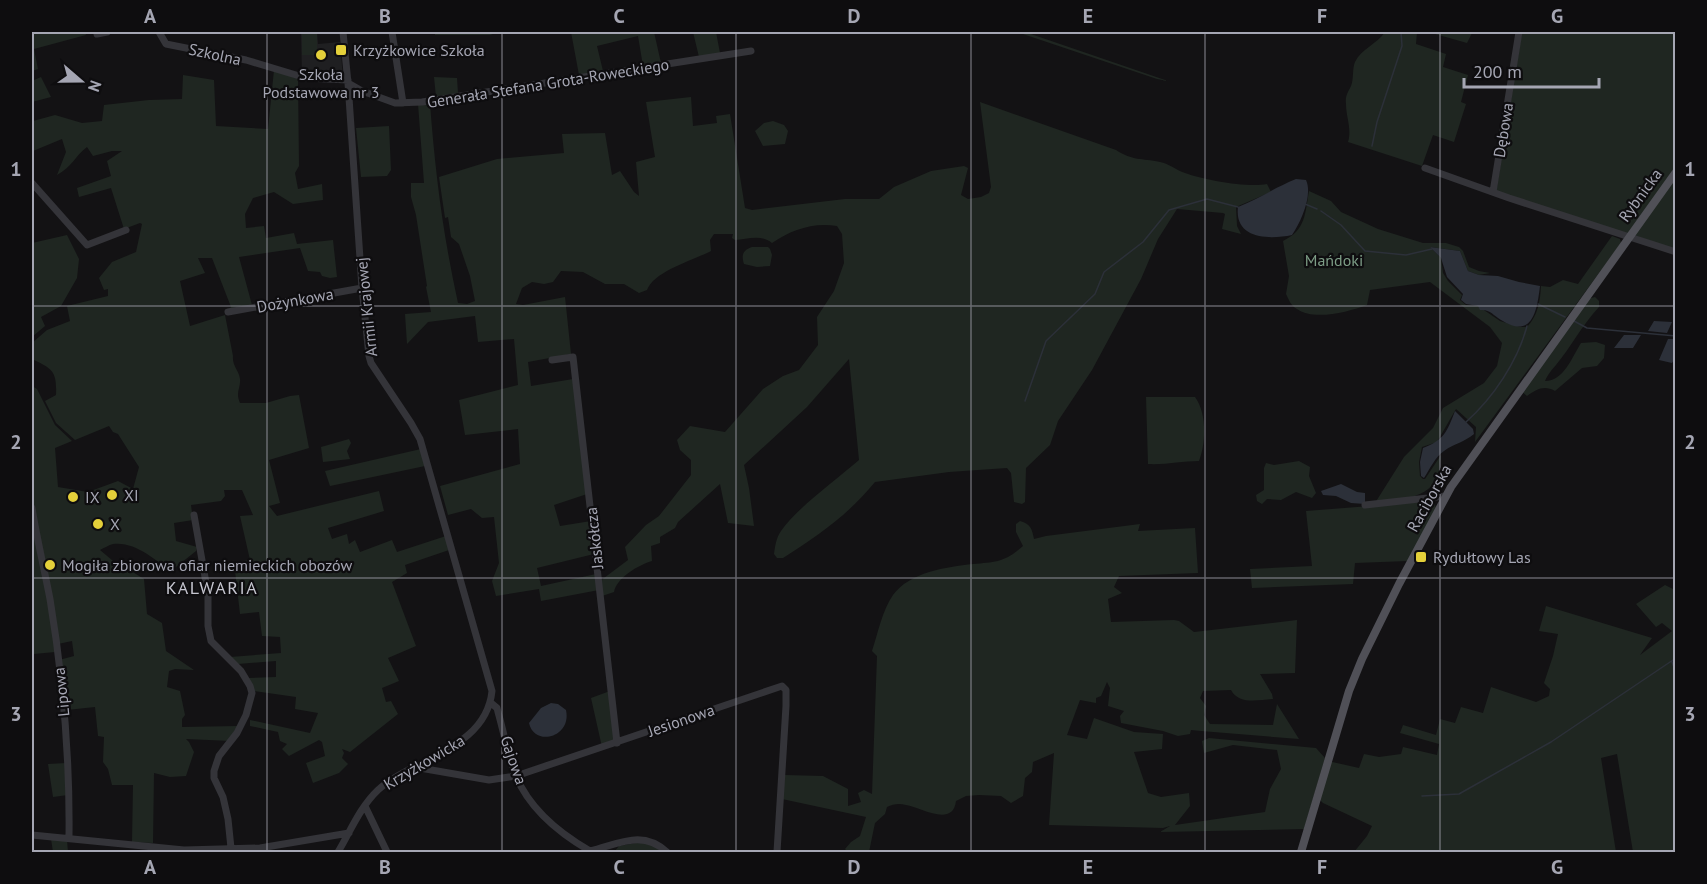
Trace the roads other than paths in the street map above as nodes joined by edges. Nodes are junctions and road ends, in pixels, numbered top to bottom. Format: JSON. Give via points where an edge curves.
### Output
{"nodes":[{"id":1,"x":107,"y":32,"type":"edge"},
{"id":2,"x":159,"y":32,"type":"edge"},
{"id":3,"x":343,"y":32,"type":"edge"},
{"id":4,"x":392,"y":32,"type":"edge"},
{"id":5,"x":1519,"y":32,"type":"edge"},
{"id":6,"x":97,"y":34,"type":"dead end"},
{"id":7,"x":751,"y":51,"type":"dead end"},
{"id":8,"x":348,"y":81,"type":"junction"},
{"id":9,"x":403,"y":103,"type":"junction"},
{"id":10,"x":1425,"y":168,"type":"dead end"},
{"id":11,"x":1676,"y":172,"type":"edge"},
{"id":12,"x":32,"y":183,"type":"edge"},
{"id":13,"x":1493,"y":192,"type":"junction"},
{"id":14,"x":126,"y":230,"type":"dead end"},
{"id":15,"x":1628,"y":237,"type":"junction"},
{"id":16,"x":1676,"y":252,"type":"edge"},
{"id":17,"x":362,"y":288,"type":"junction"},
{"id":18,"x":228,"y":312,"type":"dead end"},
{"id":19,"x":552,"y":360,"type":"dead end"},
{"id":20,"x":1446,"y":496,"type":"junction"},
{"id":21,"x":1365,"y":505,"type":"dead end"},
{"id":22,"x":32,"y":508,"type":"edge"},
{"id":23,"x":195,"y":515,"type":"dead end"},
{"id":24,"x":491,"y":703,"type":"junction"},
{"id":25,"x":617,"y":742,"type":"junction"},
{"id":26,"x":416,"y":765,"type":"junction"},
{"id":27,"x":516,"y":776,"type":"junction"},
{"id":28,"x":364,"y":806,"type":"junction"},
{"id":29,"x":349,"y":833,"type":"junction"},
{"id":30,"x":32,"y":835,"type":"edge"},
{"id":31,"x":69,"y":837,"type":"junction"},
{"id":32,"x":612,"y":846,"type":"junction"},
{"id":33,"x":231,"y":848,"type":"junction"},
{"id":34,"x":278,"y":850,"type":"edge"},
{"id":35,"x":338,"y":852,"type":"edge"},
{"id":36,"x":387,"y":852,"type":"edge"},
{"id":37,"x":590,"y":852,"type":"edge"},
{"id":38,"x":606,"y":852,"type":"edge"},
{"id":39,"x":667,"y":852,"type":"edge"},
{"id":40,"x":777,"y":852,"type":"edge"},
{"id":41,"x":1301,"y":852,"type":"edge"}],
"edges":[{"from":1,"to":6,"type":"street"},
{"from":2,"to":8,"type":"street","name":"Szkolna","via":[[166,44],[246,60],[306,78]]},
{"from":3,"to":8,"type":"street","name":"Armii Krajowej"},
{"from":4,"to":9,"type":"street"},
{"from":5,"to":13,"type":"street","name":"Dębowa"},
{"from":7,"to":9,"type":"street","name":"Generała Stefana Grota-Roweckiego"},
{"from":8,"to":9,"type":"street","name":"Generała Stefana Grota-Roweckiego","via":[[385,100]]},
{"from":8,"to":17,"type":"street","name":"Armii Krajowej"},
{"from":10,"to":13,"type":"street"},
{"from":11,"to":15,"type":"main road","name":"Rybnicka"},
{"from":12,"to":14,"type":"street","via":[[87,245]]},
{"from":13,"to":15,"type":"street"},
{"from":15,"to":16,"type":"street"},
{"from":15,"to":20,"type":"main road","name":"Raciborska"},
{"from":17,"to":18,"type":"street","name":"Dożynkowa"},
{"from":17,"to":24,"type":"street","name":"Armii Krajowej","via":[[371,363],[420,439],[490,681]]},
{"from":19,"to":25,"type":"street","name":"Jaskółcza","via":[[573,357]]},
{"from":20,"to":21,"type":"street"},
{"from":20,"to":41,"type":"main road","name":"Raciborska","via":[[1362,659]]},
{"from":22,"to":31,"type":"street","name":"Lipowa","via":[[50,598],[64,713]]},
{"from":23,"to":33,"type":"street","via":[[211,641],[241,671],[252,693],[237,733],[219,756],[214,771]]},
{"from":24,"to":26,"type":"street","name":"Krzyżkowicka","via":[[482,722],[471,733]]},
{"from":24,"to":27,"type":"street","name":"Gajowa","via":[[497,708]]},
{"from":25,"to":27,"type":"street","name":"Jesionowa"},
{"from":25,"to":40,"type":"street","name":"Jesionowa","via":[[782,686],[786,690],[786,706]]},
{"from":26,"to":27,"type":"street","name":"Jesionowa","via":[[489,780]]},
{"from":26,"to":28,"type":"street","name":"Krzyżkowicka","via":[[383,786]]},
{"from":27,"to":37,"type":"street","name":"Gajowa","via":[[552,826]]},
{"from":28,"to":29,"type":"street","name":"Krzyżkowicka"},
{"from":28,"to":36,"type":"street"},
{"from":29,"to":34,"type":"street"},
{"from":29,"to":35,"type":"street","name":"Krzyżkowicka"},
{"from":30,"to":31,"type":"street"},
{"from":31,"to":33,"type":"street","via":[[184,850]]},
{"from":32,"to":37,"type":"street","name":"Gajowa"},
{"from":32,"to":38,"type":"street"},
{"from":32,"to":39,"type":"street","name":"Gajowa","via":[[638,838]]},
{"from":33,"to":34,"type":"street"}]}
